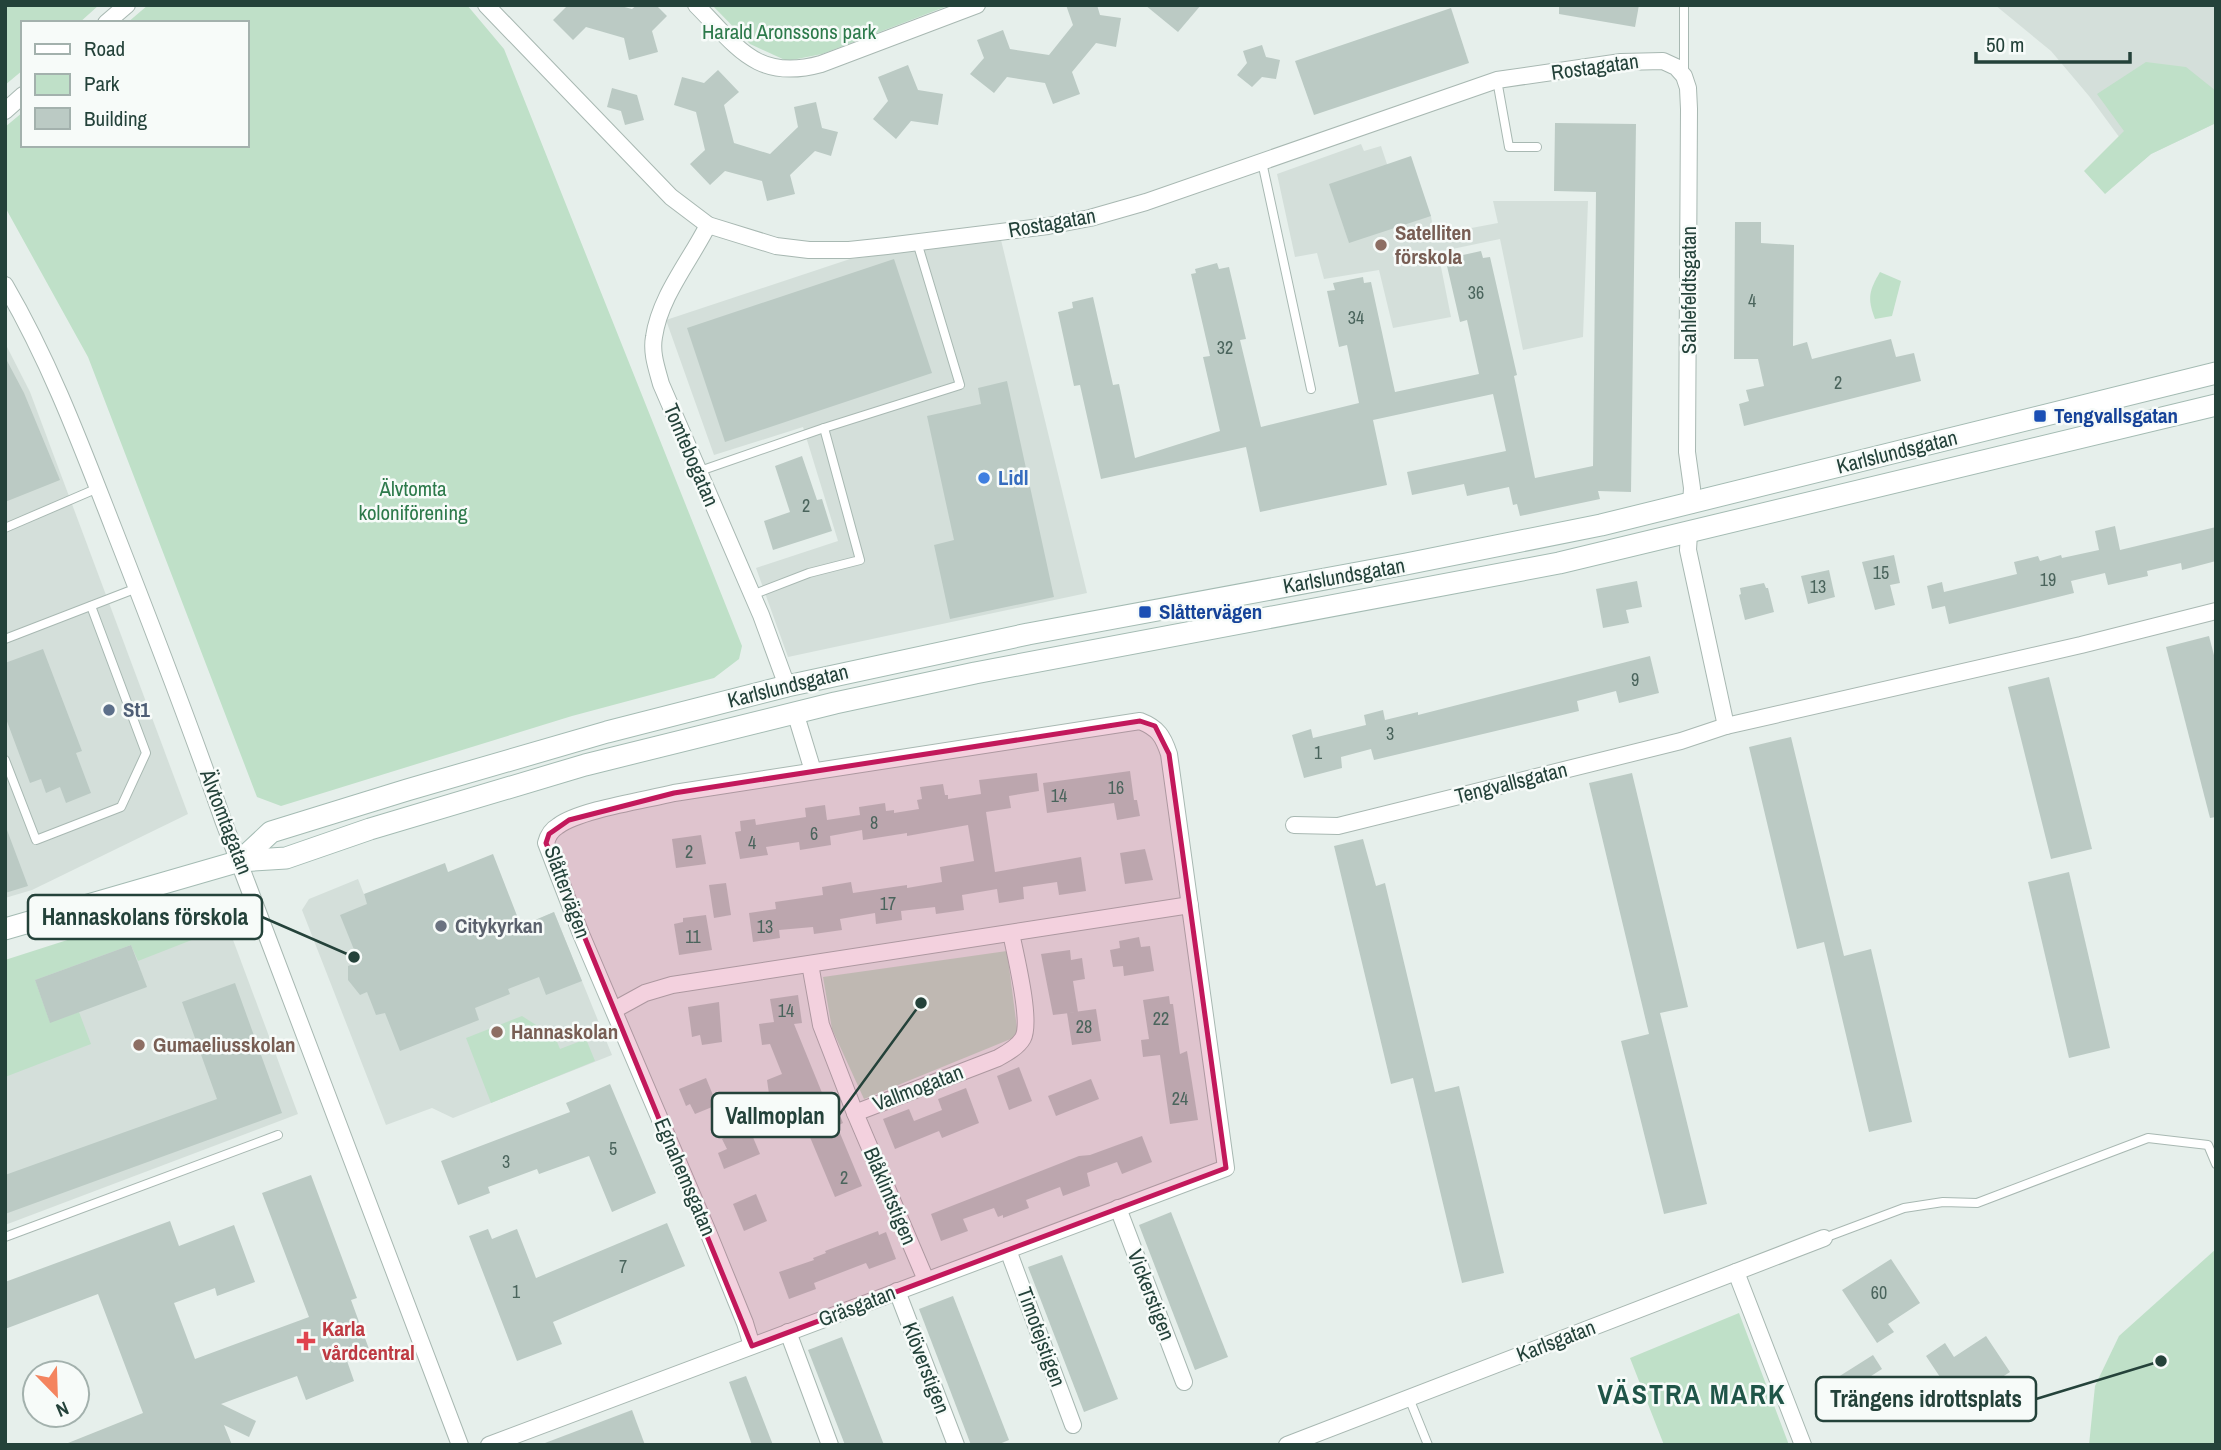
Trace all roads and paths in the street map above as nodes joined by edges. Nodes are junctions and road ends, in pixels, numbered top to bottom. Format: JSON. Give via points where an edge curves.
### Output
{"nodes":[{"id":1,"x":127,"y":5,"type":"edge"},
{"id":2,"x":486,"y":5,"type":"edge"},
{"id":3,"x":696,"y":5,"type":"edge"},
{"id":4,"x":977,"y":5,"type":"edge"},
{"id":5,"x":1684,"y":5,"type":"edge"},
{"id":6,"x":108,"y":21,"type":"edge"},
{"id":7,"x":1684,"y":76,"type":"junction"},
{"id":8,"x":1497,"y":80,"type":"junction"},
{"id":9,"x":21,"y":97,"type":"edge"},
{"id":10,"x":5,"y":111,"type":"edge"},
{"id":11,"x":1537,"y":147,"type":"dead end"},
{"id":12,"x":1262,"y":162,"type":"junction"},
{"id":13,"x":708,"y":225,"type":"junction"},
{"id":14,"x":917,"y":242,"type":"junction"},
{"id":15,"x":8,"y":294,"type":"edge"},
{"id":16,"x":2216,"y":373,"type":"edge"},
{"id":17,"x":1311,"y":389,"type":"dead end"},
{"id":18,"x":2216,"y":405,"type":"edge"},
{"id":19,"x":824,"y":428,"type":"junction"},
{"id":20,"x":697,"y":472,"type":"junction"},
{"id":21,"x":98,"y":488,"type":"junction"},
{"id":22,"x":1691,"y":505,"type":"junction"},
{"id":23,"x":6,"y":527,"type":"edge"},
{"id":24,"x":1689,"y":533,"type":"junction"},
{"id":25,"x":137,"y":588,"type":"junction"},
{"id":26,"x":752,"y":595,"type":"junction"},
{"id":27,"x":91,"y":606,"type":"junction"},
{"id":28,"x":2216,"y":611,"type":"edge"},
{"id":29,"x":5,"y":639,"type":"edge"},
{"id":30,"x":787,"y":686,"type":"junction"},
{"id":31,"x":795,"y":712,"type":"junction"},
{"id":32,"x":1726,"y":726,"type":"junction"},
{"id":33,"x":5,"y":760,"type":"edge"},
{"id":34,"x":813,"y":771,"type":"junction"},
{"id":35,"x":1294,"y":825,"type":"dead end"},
{"id":36,"x":240,"y":861,"type":"junction"},
{"id":37,"x":1190,"y":905,"type":"junction"},
{"id":38,"x":5,"y":929,"type":"edge"},
{"id":39,"x":1011,"y":933,"type":"junction"},
{"id":40,"x":810,"y":964,"type":"junction"},
{"id":41,"x":614,"y":1010,"type":"junction"},
{"id":42,"x":855,"y":1112,"type":"junction"},
{"id":43,"x":278,"y":1135,"type":"dead end"},
{"id":44,"x":2216,"y":1164,"type":"edge"},
{"id":45,"x":1226,"y":1168,"type":"joint"},
{"id":46,"x":1118,"y":1208,"type":"junction"},
{"id":47,"x":5,"y":1237,"type":"edge"},
{"id":48,"x":1824,"y":1238,"type":"joint"},
{"id":49,"x":1008,"y":1250,"type":"junction"},
{"id":50,"x":1736,"y":1272,"type":"junction"},
{"id":51,"x":926,"y":1280,"type":"junction"},
{"id":52,"x":897,"y":1291,"type":"junction"},
{"id":53,"x":788,"y":1332,"type":"junction"},
{"id":54,"x":752,"y":1346,"type":"junction"},
{"id":55,"x":1184,"y":1382,"type":"dead end"},
{"id":56,"x":1409,"y":1398,"type":"junction"},
{"id":57,"x":1073,"y":1425,"type":"dead end"},
{"id":58,"x":460,"y":1445,"type":"edge"},
{"id":59,"x":489,"y":1445,"type":"edge"},
{"id":60,"x":830,"y":1445,"type":"edge"},
{"id":61,"x":956,"y":1445,"type":"edge"},
{"id":62,"x":1287,"y":1445,"type":"edge"},
{"id":63,"x":1428,"y":1445,"type":"edge"},
{"id":64,"x":1803,"y":1445,"type":"edge"}],
"edges":[{"from":1,"to":6,"type":"street"},
{"from":2,"to":13,"type":"street","name":"Rostagatan","via":[[643,170]]},
{"from":3,"to":4,"type":"street","via":[[740,50],[760,64],[782,70],[821,64]]},
{"from":5,"to":7,"type":"lane"},
{"from":7,"to":8,"type":"street","name":"Rostagatan","via":[[1663,61],[1649,60]]},
{"from":7,"to":22,"type":"street","name":"Sahlefeldtsgatan","via":[[1689,109],[1687,452]]},
{"from":8,"to":11,"type":"lane","via":[[1509,147]]},
{"from":8,"to":12,"type":"street","name":"Rostagatan"},
{"from":9,"to":10,"type":"street"},
{"from":12,"to":14,"type":"street","name":"Rostagatan","via":[[1090,218]]},
{"from":12,"to":17,"type":"lane"},
{"from":13,"to":14,"type":"street","name":"Rostagatan","via":[[776,246],[809,250]]},
{"from":13,"to":20,"type":"street","name":"Tomtebogatan","via":[[665,300],[653,338],[661,384]]},
{"from":14,"to":19,"type":"lane","via":[[960,385]]},
{"from":15,"to":21,"type":"street","name":"Älvtomtagatan","via":[[48,367]]},
{"from":16,"to":22,"type":"main road","name":"Karlslundsgatan"},
{"from":18,"to":24,"type":"main road","name":"Karlslundsgatan"},
{"from":19,"to":20,"type":"lane"},
{"from":19,"to":26,"type":"lane","via":[[860,560]]},
{"from":20,"to":26,"type":"street","name":"Tomtebogatan"},
{"from":21,"to":23,"type":"lane"},
{"from":21,"to":25,"type":"street","name":"Älvtomtagatan"},
{"from":22,"to":24,"type":"main road"},
{"from":22,"to":30,"type":"main road","name":"Karlslundsgatan","via":[[1028,634]]},
{"from":24,"to":31,"type":"main road","name":"Karlslundsgatan","via":[[1559,563],[940,680]]},
{"from":24,"to":32,"type":"street","via":[[1688,550]]},
{"from":25,"to":27,"type":"lane"},
{"from":25,"to":36,"type":"street","name":"Älvtomtagatan"},
{"from":26,"to":30,"type":"street","name":"Tomtebogatan"},
{"from":27,"to":29,"type":"lane"},
{"from":27,"to":33,"type":"lane","via":[[146,753],[121,807],[36,840]]},
{"from":28,"to":32,"type":"street","name":"Tengvallsgatan"},
{"from":30,"to":31,"type":"main road"},
{"from":30,"to":36,"type":"main road","name":"Karlslundsgatan","via":[[607,732],[271,832]]},
{"from":31,"to":34,"type":"street"},
{"from":31,"to":36,"type":"main road","name":"Karlslundsgatan","via":[[534,779],[286,858]]},
{"from":32,"to":35,"type":"street","name":"Tengvallsgatan","via":[[1338,826]]},
{"from":34,"to":37,"type":"street","name":"Slåttervägen","via":[[1140,721],[1155,726],[1169,754]]},
{"from":34,"to":41,"type":"street","name":"Slåttervägen","via":[[609,808],[569,820],[548,834],[546,843]]},
{"from":36,"to":38,"type":"main road","name":"Karlslundsgatan"},
{"from":36,"to":58,"type":"street","name":"Älvtomtagatan"},
{"from":37,"to":39,"type":"street"},
{"from":37,"to":45,"type":"street","name":"Slåttervägen"},
{"from":39,"to":40,"type":"street"},
{"from":39,"to":42,"type":"street","name":"Vallmogatan","via":[[1026,1019],[1024,1037],[998,1058]]},
{"from":40,"to":41,"type":"street","via":[[672,985]]},
{"from":40,"to":42,"type":"street","name":"Vallmogatan","via":[[821,1025]]},
{"from":41,"to":54,"type":"street","name":"Egnahemsgatan"},
{"from":42,"to":51,"type":"street","name":"Blåklintstigen"},
{"from":43,"to":47,"type":"lane"},
{"from":44,"to":48,"type":"lane","via":[[2208,1145],[2148,1138],[1977,1203],[1904,1208]]},
{"from":45,"to":46,"type":"street","name":"Gräsgatan"},
{"from":46,"to":49,"type":"street","name":"Gräsgatan"},
{"from":46,"to":55,"type":"street","name":"Vickerstigen"},
{"from":48,"to":50,"type":"street","name":"Karlsgatan"},
{"from":49,"to":51,"type":"street","name":"Gräsgatan"},
{"from":49,"to":57,"type":"street","name":"Timotejstigen"},
{"from":50,"to":56,"type":"street","name":"Karlsgatan"},
{"from":50,"to":64,"type":"street"},
{"from":51,"to":52,"type":"street","name":"Gräsgatan"},
{"from":52,"to":53,"type":"street","name":"Gräsgatan"},
{"from":52,"to":61,"type":"street","name":"Klöverstigen"},
{"from":53,"to":54,"type":"street","name":"Gräsgatan"},
{"from":53,"to":60,"type":"street"},
{"from":54,"to":59,"type":"street","name":"Gräsgatan"},
{"from":56,"to":62,"type":"street","name":"Karlsgatan"},
{"from":56,"to":63,"type":"lane"}]}
